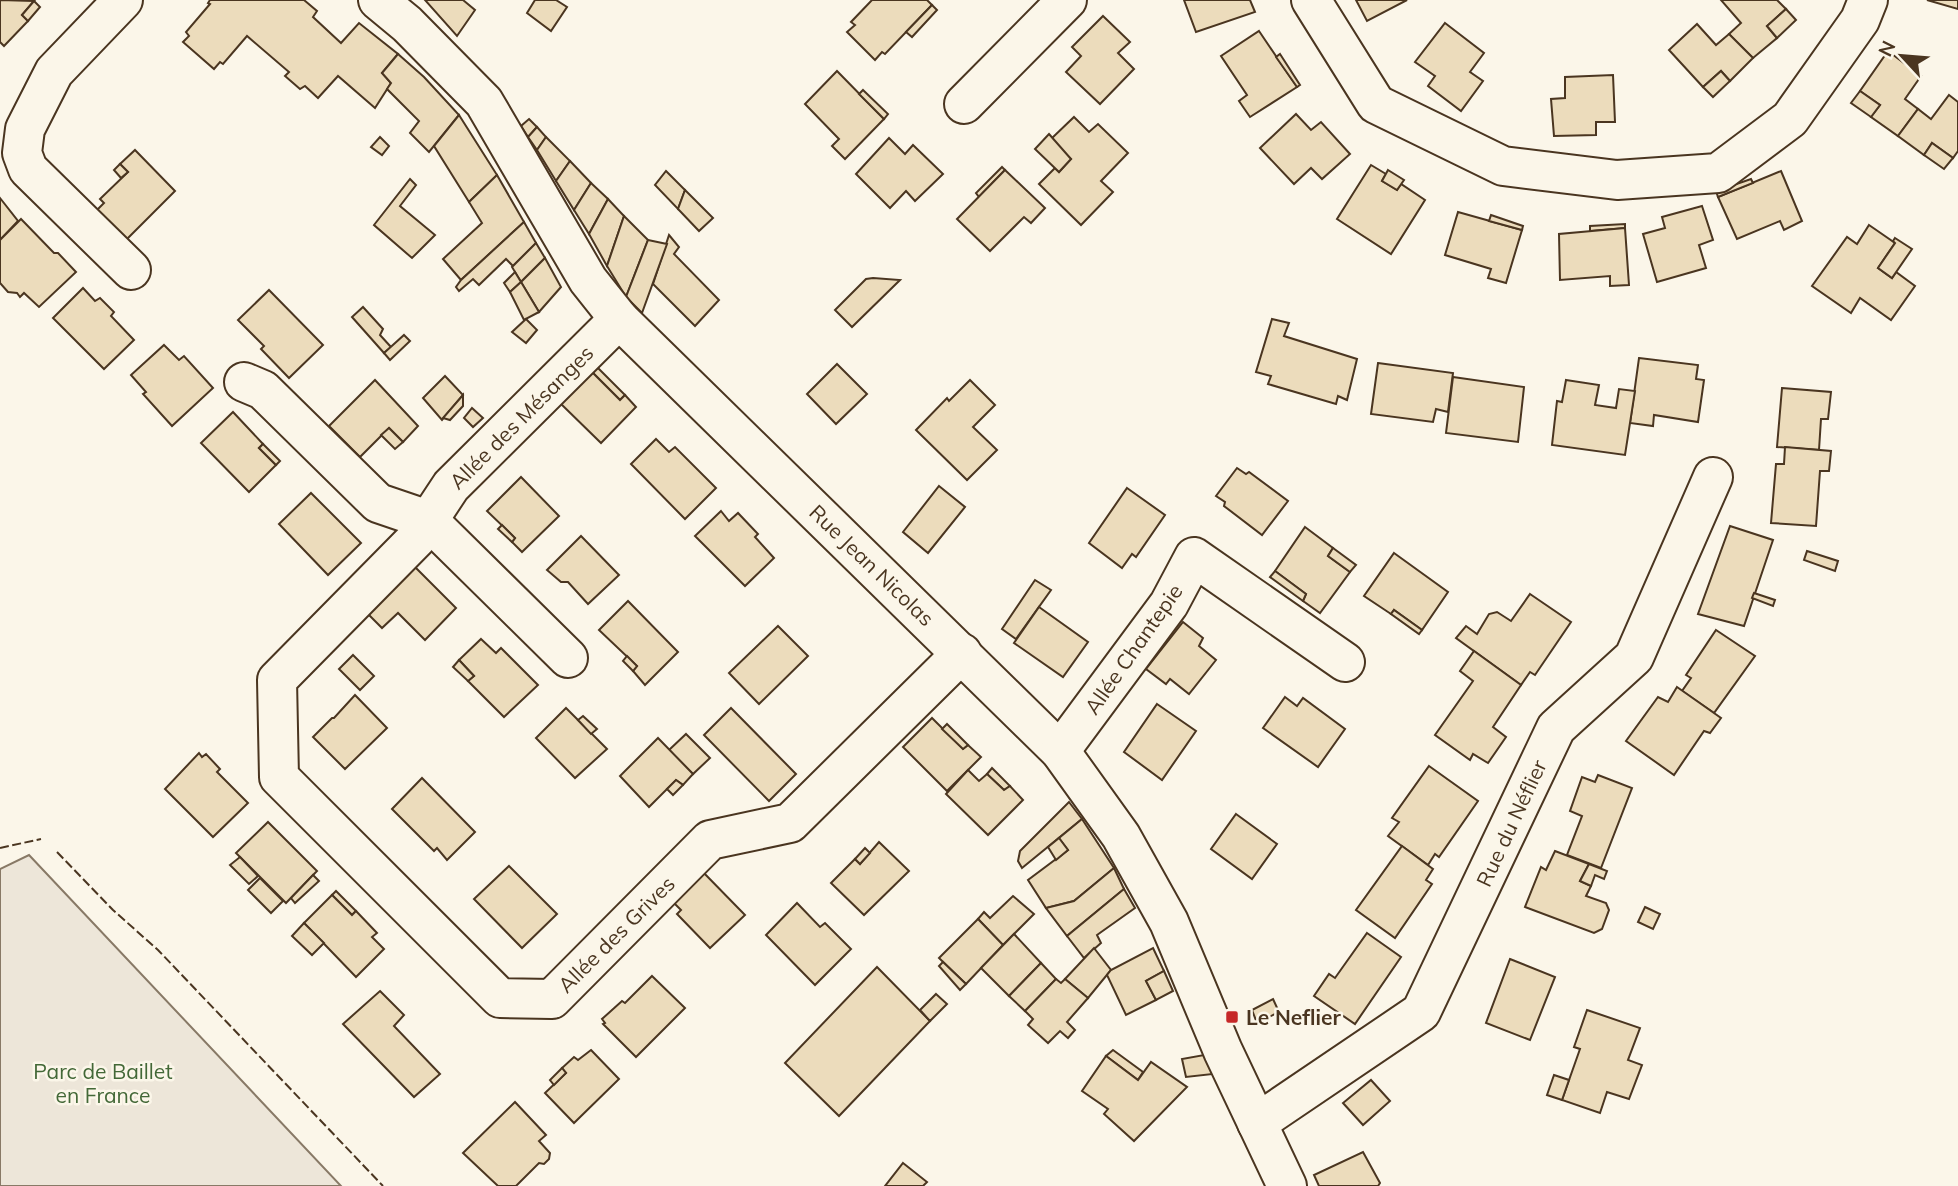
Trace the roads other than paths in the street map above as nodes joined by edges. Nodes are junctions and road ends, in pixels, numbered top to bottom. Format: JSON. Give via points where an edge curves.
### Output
{"nodes":[{"id":1,"x":123,"y":0,"type":"edge"},
{"id":2,"x":378,"y":0,"type":"edge"},
{"id":3,"x":1067,"y":0,"type":"edge"},
{"id":4,"x":1311,"y":0,"type":"edge"},
{"id":5,"x":1868,"y":0,"type":"edge"},
{"id":6,"x":964,"y":104,"type":"dead end"},
{"id":7,"x":131,"y":270,"type":"dead end"},
{"id":8,"x":619,"y":319,"type":"junction"},
{"id":9,"x":244,"y":382,"type":"dead end"},
{"id":10,"x":1713,"y":477,"type":"dead end"},
{"id":11,"x":428,"y":520,"type":"junction"},
{"id":12,"x":962,"y":653,"type":"junction"},
{"id":13,"x":568,"y":658,"type":"dead end"},
{"id":14,"x":1345,"y":662,"type":"dead end"},
{"id":15,"x":1060,"y":751,"type":"junction"},
{"id":16,"x":279,"y":777,"type":"joint"},
{"id":17,"x":1257,"y":1123,"type":"junction"},
{"id":18,"x":1287,"y":1186,"type":"edge"}],
"edges":[{"from":1,"to":7,"type":"street","via":[[54,72],[25,129],[22,153],[28,169]]},
{"from":2,"to":8,"type":"street","name":"Rue Jean Nicolas","via":[[484,102],[588,280]]},
{"from":3,"to":6,"type":"street"},
{"from":4,"to":5,"type":"street","via":[[1376,104],[1503,166],[1617,180],[1718,173],[1790,118],[1860,20]]},
{"from":8,"to":11,"type":"street","name":"Allée des Mésanges","via":[[451,486]]},
{"from":8,"to":12,"type":"street","name":"Rue Jean Nicolas"},
{"from":9,"to":11,"type":"street","via":[[263,390],[379,503]]},
{"from":10,"to":17,"type":"street","name":"Rue du Néflier","via":[[1634,657],[1556,728],[1421,1013]]},
{"from":11,"to":13,"type":"street"},
{"from":11,"to":16,"type":"street","name":"Allée des Mésanges","via":[[416,539],[277,680]]},
{"from":12,"to":15,"type":"street","name":"Rue Jean Nicolas"},
{"from":12,"to":16,"type":"street","name":"Allée des Grives","via":[[790,823],[709,840],[552,999],[500,998]]},
{"from":14,"to":15,"type":"street","name":"Allée Chantepie","via":[[1194,557],[1169,604]]},
{"from":15,"to":17,"type":"street","name":"Rue Jean Nicolas","via":[[1121,836],[1169,922]]},
{"from":17,"to":18,"type":"street","name":"Rue Jean Nicolas"}]}
